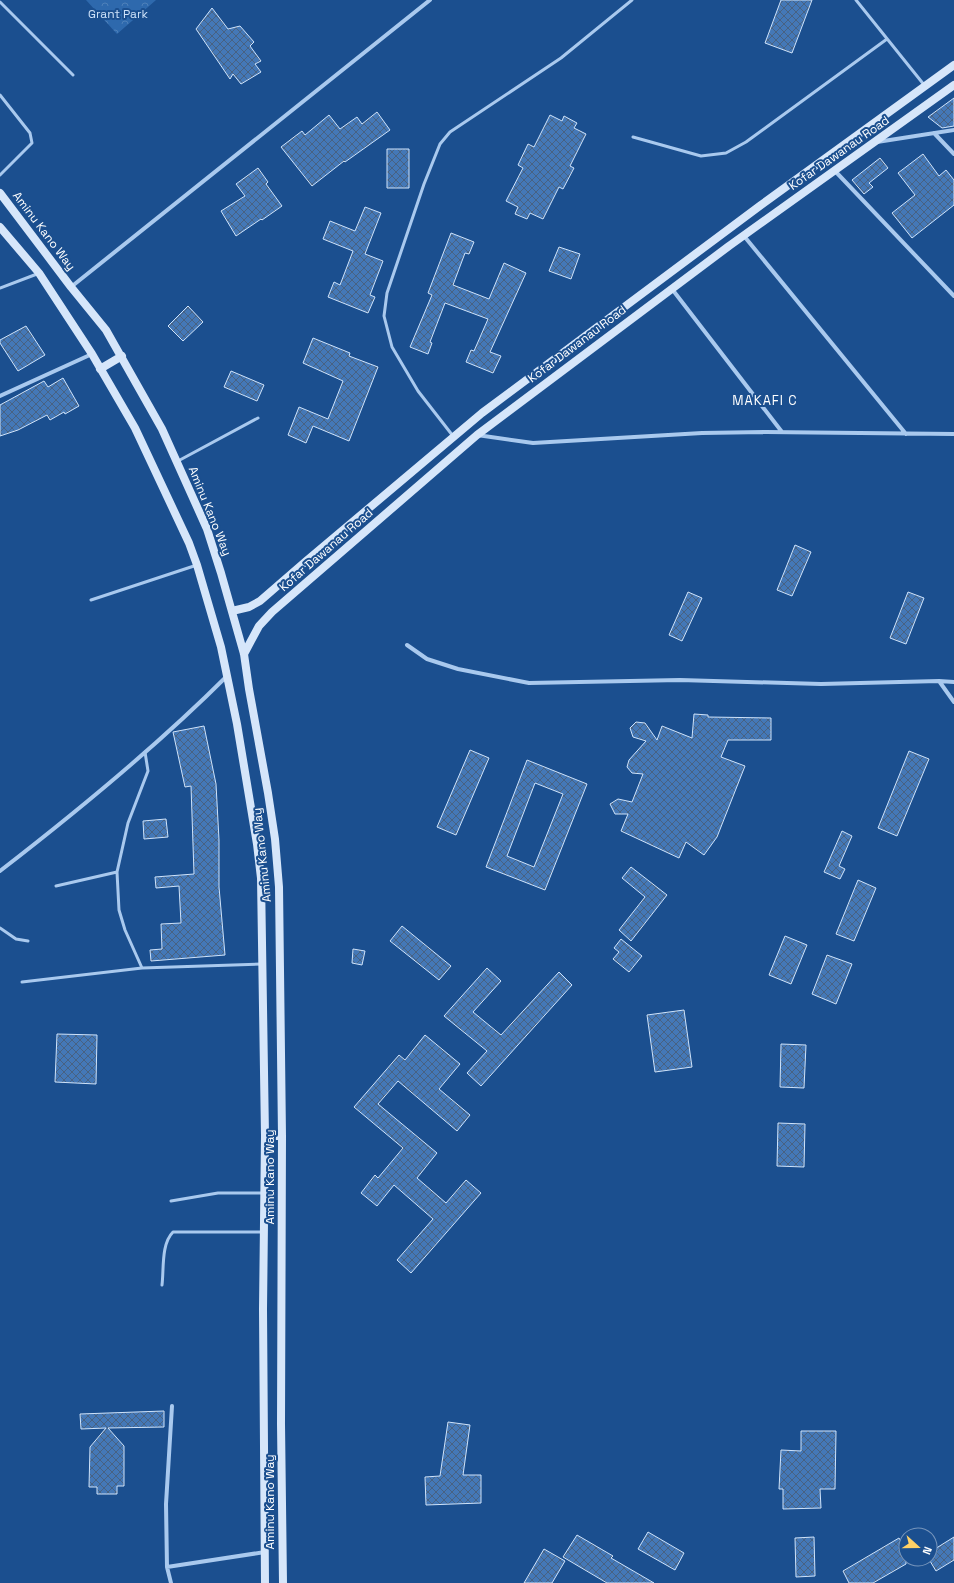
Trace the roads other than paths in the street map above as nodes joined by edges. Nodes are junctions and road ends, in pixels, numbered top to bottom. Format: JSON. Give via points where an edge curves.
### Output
{"nodes":[{"id":1,"x":430,"y":0,"type":"edge"},
{"id":2,"x":632,"y":0,"type":"edge"},
{"id":3,"x":856,"y":0,"type":"edge"},
{"id":4,"x":0,"y":2,"type":"edge"},
{"id":5,"x":887,"y":39,"type":"junction"},
{"id":6,"x":954,"y":65,"type":"edge"},
{"id":7,"x":73,"y":75,"type":"dead end"},
{"id":8,"x":954,"y":85,"type":"edge"},
{"id":9,"x":925,"y":86,"type":"junction"},
{"id":10,"x":0,"y":94,"type":"edge"},
{"id":11,"x":954,"y":130,"type":"edge"},
{"id":12,"x":934,"y":133,"type":"junction"},
{"id":13,"x":633,"y":137,"type":"dead end"},
{"id":14,"x":875,"y":143,"type":"junction"},
{"id":15,"x":954,"y":154,"type":"edge"},
{"id":16,"x":835,"y":170,"type":"junction"},
{"id":17,"x":0,"y":175,"type":"edge"},
{"id":18,"x":0,"y":193,"type":"edge"},
{"id":19,"x":0,"y":227,"type":"edge"},
{"id":20,"x":744,"y":236,"type":"junction"},
{"id":21,"x":39,"y":273,"type":"junction"},
{"id":22,"x":71,"y":287,"type":"junction"},
{"id":23,"x":0,"y":288,"type":"edge"},
{"id":24,"x":672,"y":288,"type":"junction"},
{"id":25,"x":954,"y":296,"type":"edge"},
{"id":26,"x":92,"y":354,"type":"junction"},
{"id":27,"x":122,"y":356,"type":"junction"},
{"id":28,"x":100,"y":369,"type":"junction"},
{"id":29,"x":0,"y":396,"type":"edge"},
{"id":30,"x":258,"y":418,"type":"dead end"},
{"id":31,"x":782,"y":432,"type":"junction"},
{"id":32,"x":906,"y":434,"type":"junction"},
{"id":33,"x":954,"y":434,"type":"edge"},
{"id":34,"x":477,"y":435,"type":"junction"},
{"id":35,"x":454,"y":437,"type":"junction"},
{"id":36,"x":176,"y":462,"type":"junction"},
{"id":37,"x":197,"y":565,"type":"junction"},
{"id":38,"x":91,"y":600,"type":"dead end"},
{"id":39,"x":232,"y":611,"type":"junction"},
{"id":40,"x":407,"y":645,"type":"dead end"},
{"id":41,"x":244,"y":654,"type":"junction"},
{"id":42,"x":228,"y":675,"type":"junction"},
{"id":43,"x":939,"y":681,"type":"junction"},
{"id":44,"x":954,"y":682,"type":"edge"},
{"id":45,"x":954,"y":702,"type":"edge"},
{"id":46,"x":145,"y":752,"type":"junction"},
{"id":47,"x":0,"y":871,"type":"edge"},
{"id":48,"x":117,"y":872,"type":"junction"},
{"id":49,"x":56,"y":886,"type":"dead end"},
{"id":50,"x":0,"y":928,"type":"edge"},
{"id":51,"x":28,"y":941,"type":"dead end"},
{"id":52,"x":262,"y":964,"type":"junction"},
{"id":53,"x":142,"y":968,"type":"junction"},
{"id":54,"x":22,"y":982,"type":"dead end"},
{"id":55,"x":265,"y":1136,"type":"junction"},
{"id":56,"x":282,"y":1136,"type":"junction"},
{"id":57,"x":264,"y":1193,"type":"junction"},
{"id":58,"x":171,"y":1201,"type":"dead end"},
{"id":59,"x":264,"y":1232,"type":"junction"},
{"id":60,"x":162,"y":1285,"type":"dead end"},
{"id":61,"x":172,"y":1406,"type":"dead end"},
{"id":62,"x":265,"y":1552,"type":"junction"},
{"id":63,"x":167,"y":1567,"type":"junction"},
{"id":64,"x":171,"y":1583,"type":"edge"},
{"id":65,"x":265,"y":1583,"type":"edge"},
{"id":66,"x":283,"y":1583,"type":"edge"}],
"edges":[{"from":1,"to":22,"type":"street"},
{"from":2,"to":35,"type":"lane","via":[[561,58],[450,132],[440,144],[424,184],[388,294],[384,316],[392,347],[418,391]]},
{"from":3,"to":5,"type":"lane"},
{"from":4,"to":7,"type":"lane"},
{"from":5,"to":9,"type":"lane"},
{"from":5,"to":13,"type":"lane","via":[[746,142],[726,153],[701,156]]},
{"from":6,"to":9,"type":"main road","name":"Kofar Dawanau Road"},
{"from":8,"to":14,"type":"main road","name":"Kofar Dawanau Road"},
{"from":9,"to":35,"type":"main road","name":"Kofar Dawanau Road","via":[[482,413]]},
{"from":10,"to":17,"type":"lane","via":[[30,133],[32,143]]},
{"from":11,"to":12,"type":"street"},
{"from":12,"to":14,"type":"street"},
{"from":12,"to":15,"type":"street"},
{"from":14,"to":16,"type":"main road","name":"Kofar Dawanau Road"},
{"from":16,"to":20,"type":"main road","name":"Kofar Dawanau Road"},
{"from":16,"to":25,"type":"street"},
{"from":18,"to":22,"type":"main road","name":"Aminu Kano Way"},
{"from":19,"to":21,"type":"main road","name":"Aminu Kano Way"},
{"from":20,"to":24,"type":"main road","name":"Kofar Dawanau Road"},
{"from":20,"to":32,"type":"street"},
{"from":21,"to":23,"type":"lane"},
{"from":21,"to":26,"type":"main road","name":"Aminu Kano Way"},
{"from":22,"to":27,"type":"main road","name":"Aminu Kano Way","via":[[106,330]]},
{"from":24,"to":31,"type":"street"},
{"from":24,"to":34,"type":"main road","name":"Kofar Dawanau Road"},
{"from":26,"to":28,"type":"main road","name":"Aminu Kano Way"},
{"from":26,"to":29,"type":"street"},
{"from":27,"to":28,"type":"main road"},
{"from":27,"to":36,"type":"main road","name":"Aminu Kano Way","via":[[162,430]]},
{"from":28,"to":37,"type":"main road","name":"Aminu Kano Way","via":[[135,428]]},
{"from":30,"to":36,"type":"lane"},
{"from":31,"to":32,"type":"street"},
{"from":31,"to":34,"type":"street","via":[[702,433],[533,443]]},
{"from":32,"to":33,"type":"street"},
{"from":34,"to":41,"type":"main road","name":"Kofar Dawanau Road","via":[[272,612],[260,626]]},
{"from":35,"to":39,"type":"main road","name":"Kofar Dawanau Road","via":[[260,601]]},
{"from":36,"to":39,"type":"main road","name":"Aminu Kano Way","via":[[207,529]]},
{"from":37,"to":38,"type":"lane"},
{"from":37,"to":42,"type":"main road","name":"Aminu Kano Way"},
{"from":39,"to":41,"type":"main road","name":"Aminu Kano Way"},
{"from":40,"to":43,"type":"street","via":[[427,658],[458,669],[529,684],[680,680],[821,684]]},
{"from":41,"to":56,"type":"main road","name":"Aminu Kano Way","via":[[275,839],[279,887]]},
{"from":42,"to":46,"type":"street"},
{"from":42,"to":52,"type":"main road","name":"Aminu Kano Way","via":[[257,844],[261,878]]},
{"from":43,"to":44,"type":"street"},
{"from":43,"to":45,"type":"street"},
{"from":46,"to":47,"type":"street"},
{"from":46,"to":48,"type":"lane","via":[[148,764],[147,778],[128,823]]},
{"from":48,"to":49,"type":"lane"},
{"from":48,"to":53,"type":"lane","via":[[119,910]]},
{"from":50,"to":51,"type":"lane","via":[[16,940]]},
{"from":52,"to":53,"type":"lane"},
{"from":52,"to":55,"type":"main road","name":"Aminu Kano Way"},
{"from":53,"to":54,"type":"lane"},
{"from":55,"to":56,"type":"main road"},
{"from":55,"to":57,"type":"main road","name":"Aminu Kano Way"},
{"from":56,"to":66,"type":"main road","name":"Aminu Kano Way"},
{"from":57,"to":58,"type":"lane","via":[[218,1193]]},
{"from":57,"to":59,"type":"main road","name":"Aminu Kano Way"},
{"from":59,"to":60,"type":"lane","via":[[173,1232],[166,1244]]},
{"from":59,"to":62,"type":"main road","name":"Aminu Kano Way"},
{"from":61,"to":63,"type":"street","via":[[166,1504]]},
{"from":62,"to":63,"type":"street"},
{"from":62,"to":65,"type":"main road","name":"Aminu Kano Way"},
{"from":63,"to":64,"type":"street"}]}
